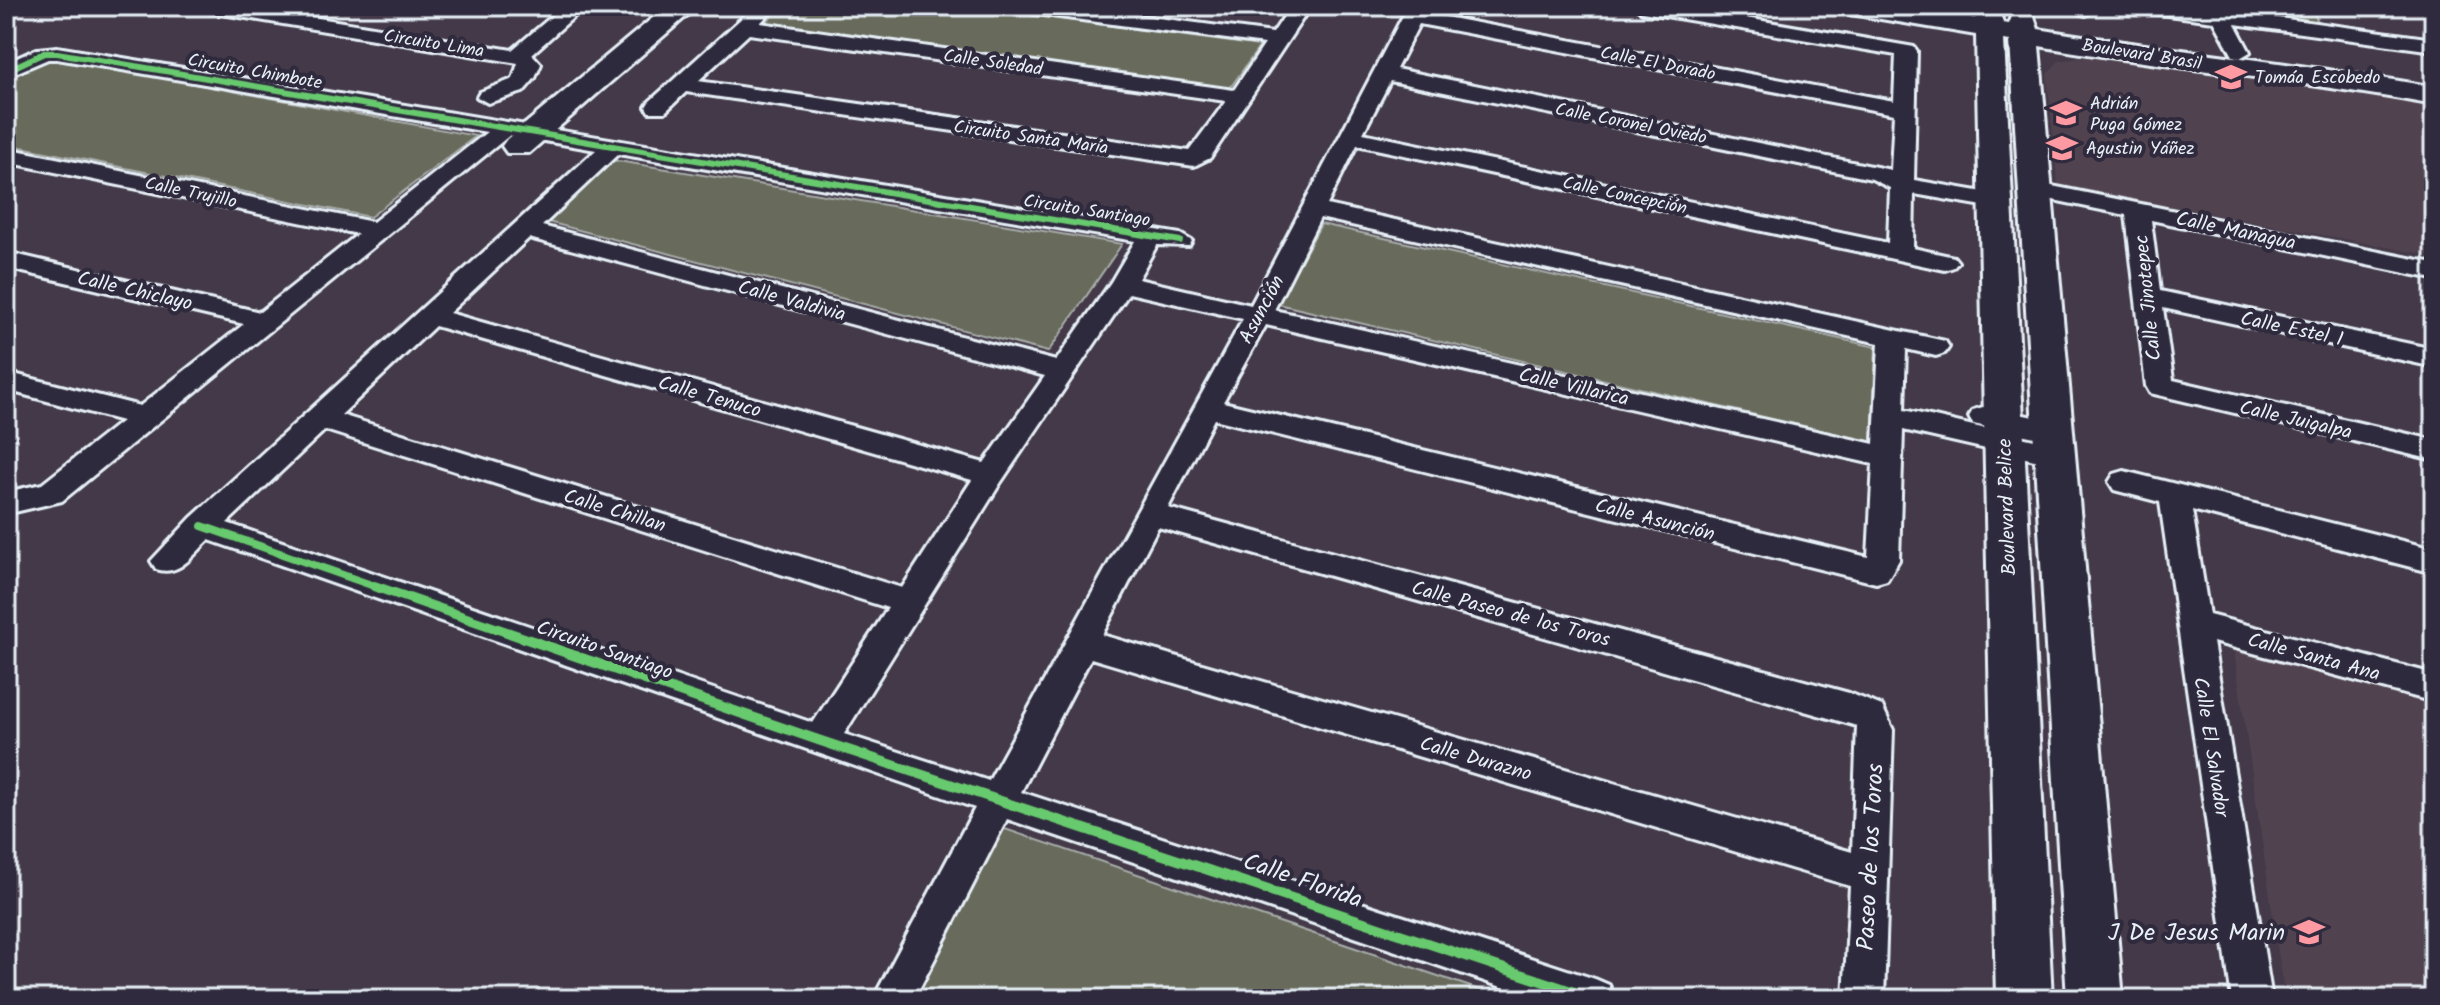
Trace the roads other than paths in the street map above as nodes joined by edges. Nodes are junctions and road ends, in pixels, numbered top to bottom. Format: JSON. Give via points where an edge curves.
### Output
{"nodes":[{"id":1,"x":210,"y":6,"type":"edge"},
{"id":2,"x":576,"y":6,"type":"edge"},
{"id":3,"x":657,"y":6,"type":"edge"},
{"id":4,"x":684,"y":6,"type":"edge"},
{"id":5,"x":767,"y":6,"type":"edge"},
{"id":6,"x":1021,"y":6,"type":"edge"},
{"id":7,"x":1301,"y":6,"type":"edge"},
{"id":8,"x":1642,"y":6,"type":"edge"},
{"id":9,"x":1851,"y":6,"type":"edge"},
{"id":10,"x":1937,"y":6,"type":"edge"},
{"id":11,"x":2144,"y":6,"type":"edge"},
{"id":12,"x":2326,"y":6,"type":"edge"},
{"id":13,"x":2208,"y":10,"type":"edge"},
{"id":14,"x":1415,"y":12,"type":"edge"},
{"id":15,"x":1890,"y":12,"type":"junction"},
{"id":16,"x":745,"y":27,"type":"junction"},
{"id":17,"x":2337,"y":29,"type":"junction"},
{"id":18,"x":1279,"y":40,"type":"junction"},
{"id":19,"x":2007,"y":41,"type":"junction"},
{"id":20,"x":2434,"y":45,"type":"edge"},
{"id":21,"x":2114,"y":50,"type":"junction"},
{"id":22,"x":2228,"y":51,"type":"junction"},
{"id":23,"x":516,"y":57,"type":"junction"},
{"id":24,"x":6,"y":71,"type":"edge"},
{"id":25,"x":1383,"y":73,"type":"junction"},
{"id":26,"x":2434,"y":81,"type":"edge"},
{"id":27,"x":683,"y":85,"type":"junction"},
{"id":28,"x":2434,"y":96,"type":"edge"},
{"id":29,"x":488,"y":97,"type":"dead end"},
{"id":30,"x":1241,"y":97,"type":"junction"},
{"id":31,"x":657,"y":107,"type":"dead end"},
{"id":32,"x":1904,"y":109,"type":"junction"},
{"id":33,"x":1349,"y":137,"type":"junction"},
{"id":34,"x":510,"y":138,"type":"junction"},
{"id":35,"x":606,"y":153,"type":"junction"},
{"id":36,"x":6,"y":155,"type":"edge"},
{"id":37,"x":1894,"y":176,"type":"junction"},
{"id":38,"x":2037,"y":190,"type":"junction"},
{"id":39,"x":1995,"y":194,"type":"junction"},
{"id":40,"x":1311,"y":209,"type":"junction"},
{"id":41,"x":2137,"y":209,"type":"junction"},
{"id":42,"x":525,"y":229,"type":"junction"},
{"id":43,"x":376,"y":230,"type":"junction"},
{"id":44,"x":1150,"y":236,"type":"junction"},
{"id":45,"x":1180,"y":241,"type":"dead end"},
{"id":46,"x":1900,"y":253,"type":"junction"},
{"id":47,"x":6,"y":260,"type":"edge"},
{"id":48,"x":1945,"y":262,"type":"dead end"},
{"id":49,"x":2434,"y":271,"type":"edge"},
{"id":50,"x":1123,"y":284,"type":"junction"},
{"id":51,"x":2150,"y":297,"type":"junction"},
{"id":52,"x":1259,"y":314,"type":"junction"},
{"id":53,"x":429,"y":316,"type":"junction"},
{"id":54,"x":264,"y":321,"type":"junction"},
{"id":55,"x":1893,"y":338,"type":"junction"},
{"id":56,"x":1936,"y":347,"type":"dead end"},
{"id":57,"x":2434,"y":358,"type":"edge"},
{"id":58,"x":1060,"y":371,"type":"junction"},
{"id":59,"x":6,"y":381,"type":"edge"},
{"id":60,"x":2160,"y":386,"type":"joint"},
{"id":61,"x":1206,"y":407,"type":"junction"},
{"id":62,"x":1890,"y":407,"type":"junction"},
{"id":63,"x":145,"y":417,"type":"junction"},
{"id":64,"x":319,"y":418,"type":"junction"},
{"id":65,"x":2003,"y":432,"type":"junction"},
{"id":66,"x":2055,"y":443,"type":"junction"},
{"id":67,"x":2434,"y":450,"type":"edge"},
{"id":68,"x":1888,"y":457,"type":"junction"},
{"id":69,"x":991,"y":475,"type":"junction"},
{"id":70,"x":2124,"y":482,"type":"dead end"},
{"id":71,"x":2174,"y":494,"type":"junction"},
{"id":72,"x":6,"y":503,"type":"edge"},
{"id":73,"x":1150,"y":514,"type":"junction"},
{"id":74,"x":202,"y":526,"type":"junction"},
{"id":75,"x":167,"y":561,"type":"dead end"},
{"id":76,"x":2434,"y":561,"type":"edge"},
{"id":77,"x":911,"y":603,"type":"junction"},
{"id":78,"x":2193,"y":624,"type":"junction"},
{"id":79,"x":1082,"y":642,"type":"junction"},
{"id":80,"x":2434,"y":688,"type":"edge"},
{"id":81,"x":1870,"y":716,"type":"joint"},
{"id":82,"x":821,"y":741,"type":"junction"},
{"id":83,"x":999,"y":799,"type":"junction"},
{"id":84,"x":1869,"y":874,"type":"junction"},
{"id":85,"x":893,"y":999,"type":"edge"},
{"id":86,"x":1595,"y":999,"type":"edge"},
{"id":87,"x":1864,"y":999,"type":"edge"},
{"id":88,"x":2024,"y":999,"type":"edge"},
{"id":89,"x":2095,"y":999,"type":"edge"},
{"id":90,"x":2252,"y":999,"type":"edge"}],
"edges":[{"from":1,"to":23,"type":"street","name":"Circuito Lima"},
{"from":2,"to":23,"type":"street"},
{"from":3,"to":34,"type":"street"},
{"from":4,"to":34,"type":"street"},
{"from":5,"to":16,"type":"street"},
{"from":6,"to":18,"type":"street"},
{"from":7,"to":18,"type":"street","name":"Circuito Santa María"},
{"from":8,"to":32,"type":"street","via":[[1907,51]]},
{"from":9,"to":15,"type":"street","name":"Boulevard Brasil"},
{"from":10,"to":19,"type":"street","name":"Boulevard Brasil"},
{"from":11,"to":13,"type":"street"},
{"from":12,"to":17,"type":"street"},
{"from":13,"to":17,"type":"street"},
{"from":13,"to":22,"type":"street"},
{"from":14,"to":25,"type":"street"},
{"from":14,"to":32,"type":"street","name":"Calle El Dorado"},
{"from":15,"to":19,"type":"street","name":"Boulevard Brasil"},
{"from":15,"to":19,"type":"street","via":[[1960,38],[1974,49]]},
{"from":16,"to":27,"type":"street"},
{"from":16,"to":30,"type":"street","name":"Calle Soledad"},
{"from":17,"to":20,"type":"street"},
{"from":18,"to":30,"type":"street","name":"Circuito Santa María"},
{"from":19,"to":21,"type":"street","name":"Boulevard Brasil"},
{"from":19,"to":21,"type":"street","via":[[2042,59]]},
{"from":19,"to":22,"type":"street","name":"Boulevard Brasil"},
{"from":19,"to":38,"type":"street"},
{"from":19,"to":39,"type":"street","name":"Boulevard Belice"},
{"from":21,"to":28,"type":"street","name":"Boulevard Brasil"},
{"from":22,"to":26,"type":"street","name":"Boulevard Brasil"},
{"from":23,"to":29,"type":"street","via":[[531,64],[525,82]]},
{"from":24,"to":34,"type":"street","name":"Circuito Chimbote","via":[[44,53],[57,53]]},
{"from":25,"to":33,"type":"street"},
{"from":25,"to":37,"type":"street","name":"Calle Coronel Oviedo"},
{"from":27,"to":30,"type":"street","name":"Circuito Santa María","via":[[1181,159],[1202,153]]},
{"from":27,"to":31,"type":"street"},
{"from":32,"to":37,"type":"street"},
{"from":33,"to":40,"type":"street"},
{"from":33,"to":46,"type":"street","name":"Calle Concepción"},
{"from":34,"to":35,"type":"street","name":"Circuito Chimbote"},
{"from":34,"to":43,"type":"street"},
{"from":35,"to":42,"type":"street"},
{"from":35,"to":44,"type":"street","name":"Circuito Santiago"},
{"from":36,"to":43,"type":"street","name":"Calle Trujillo"},
{"from":37,"to":39,"type":"street","name":"Calle Coronel Oviedo"},
{"from":37,"to":46,"type":"street"},
{"from":38,"to":41,"type":"street","name":"Calle Managua"},
{"from":38,"to":66,"type":"street"},
{"from":39,"to":65,"type":"street","name":"Boulevard Belice"},
{"from":40,"to":52,"type":"street","name":"Asunción"},
{"from":40,"to":55,"type":"street"},
{"from":41,"to":49,"type":"street","name":"Calle Managua"},
{"from":41,"to":51,"type":"street","name":"Calle Jinotepec"},
{"from":42,"to":53,"type":"street"},
{"from":42,"to":58,"type":"street","name":"Calle Valdivia"},
{"from":43,"to":54,"type":"street"},
{"from":44,"to":45,"type":"street","name":"Circuito Santiago"},
{"from":44,"to":50,"type":"street","name":"Circuito Santiago"},
{"from":46,"to":48,"type":"street","name":"Calle Concepción"},
{"from":47,"to":54,"type":"street","name":"Calle Chiclayo"},
{"from":50,"to":52,"type":"street","name":"Calle Villarica"},
{"from":50,"to":58,"type":"street","name":"Circuito Santiago"},
{"from":51,"to":57,"type":"street","name":"Calle Estel 1"},
{"from":51,"to":60,"type":"street","name":"Calle Jinotepec"},
{"from":52,"to":61,"type":"street","name":"Asunción"},
{"from":52,"to":68,"type":"street","name":"Calle Villarica"},
{"from":53,"to":64,"type":"street"},
{"from":53,"to":69,"type":"street","name":"Calle Tenuco"},
{"from":54,"to":63,"type":"street"},
{"from":55,"to":56,"type":"street"},
{"from":55,"to":62,"type":"street","name":"Calle Asunción"},
{"from":58,"to":69,"type":"street","name":"Circuito Santiago"},
{"from":59,"to":63,"type":"street"},
{"from":60,"to":67,"type":"street","name":"Calle Juigalpa"},
{"from":61,"to":68,"type":"street","name":"Calle Asunción","via":[[1876,571],[1883,560]]},
{"from":61,"to":73,"type":"street"},
{"from":62,"to":65,"type":"street"},
{"from":62,"to":68,"type":"street","name":"Calle Asunción"},
{"from":63,"to":72,"type":"street","via":[[51,493]]},
{"from":64,"to":74,"type":"street"},
{"from":64,"to":77,"type":"street","name":"Calle Chillan"},
{"from":65,"to":66,"type":"street"},
{"from":65,"to":88,"type":"street","name":"Boulevard Belice"},
{"from":66,"to":89,"type":"street"},
{"from":69,"to":77,"type":"street","name":"Circuito Santiago"},
{"from":70,"to":71,"type":"street"},
{"from":71,"to":76,"type":"street"},
{"from":71,"to":78,"type":"street","name":"Calle El Salvador"},
{"from":73,"to":79,"type":"street"},
{"from":73,"to":81,"type":"street","name":"Calle Paseo de los Toros"},
{"from":74,"to":75,"type":"street"},
{"from":74,"to":82,"type":"street","name":"Circuito Santiago"},
{"from":77,"to":82,"type":"street","name":"Circuito Santiago"},
{"from":78,"to":80,"type":"street","name":"Calle Santa Ana"},
{"from":78,"to":90,"type":"street","name":"Calle El Salvador"},
{"from":79,"to":83,"type":"street"},
{"from":79,"to":84,"type":"street","name":"Calle Durazno"},
{"from":81,"to":84,"type":"street","name":"Paseo de los Toros","via":[[1876,730]]},
{"from":82,"to":83,"type":"street","name":"Circuito Santiago"},
{"from":83,"to":85,"type":"street"},
{"from":83,"to":86,"type":"street","name":"Calle Florida"},
{"from":84,"to":87,"type":"street","name":"Paseo de los Toros"}]}
